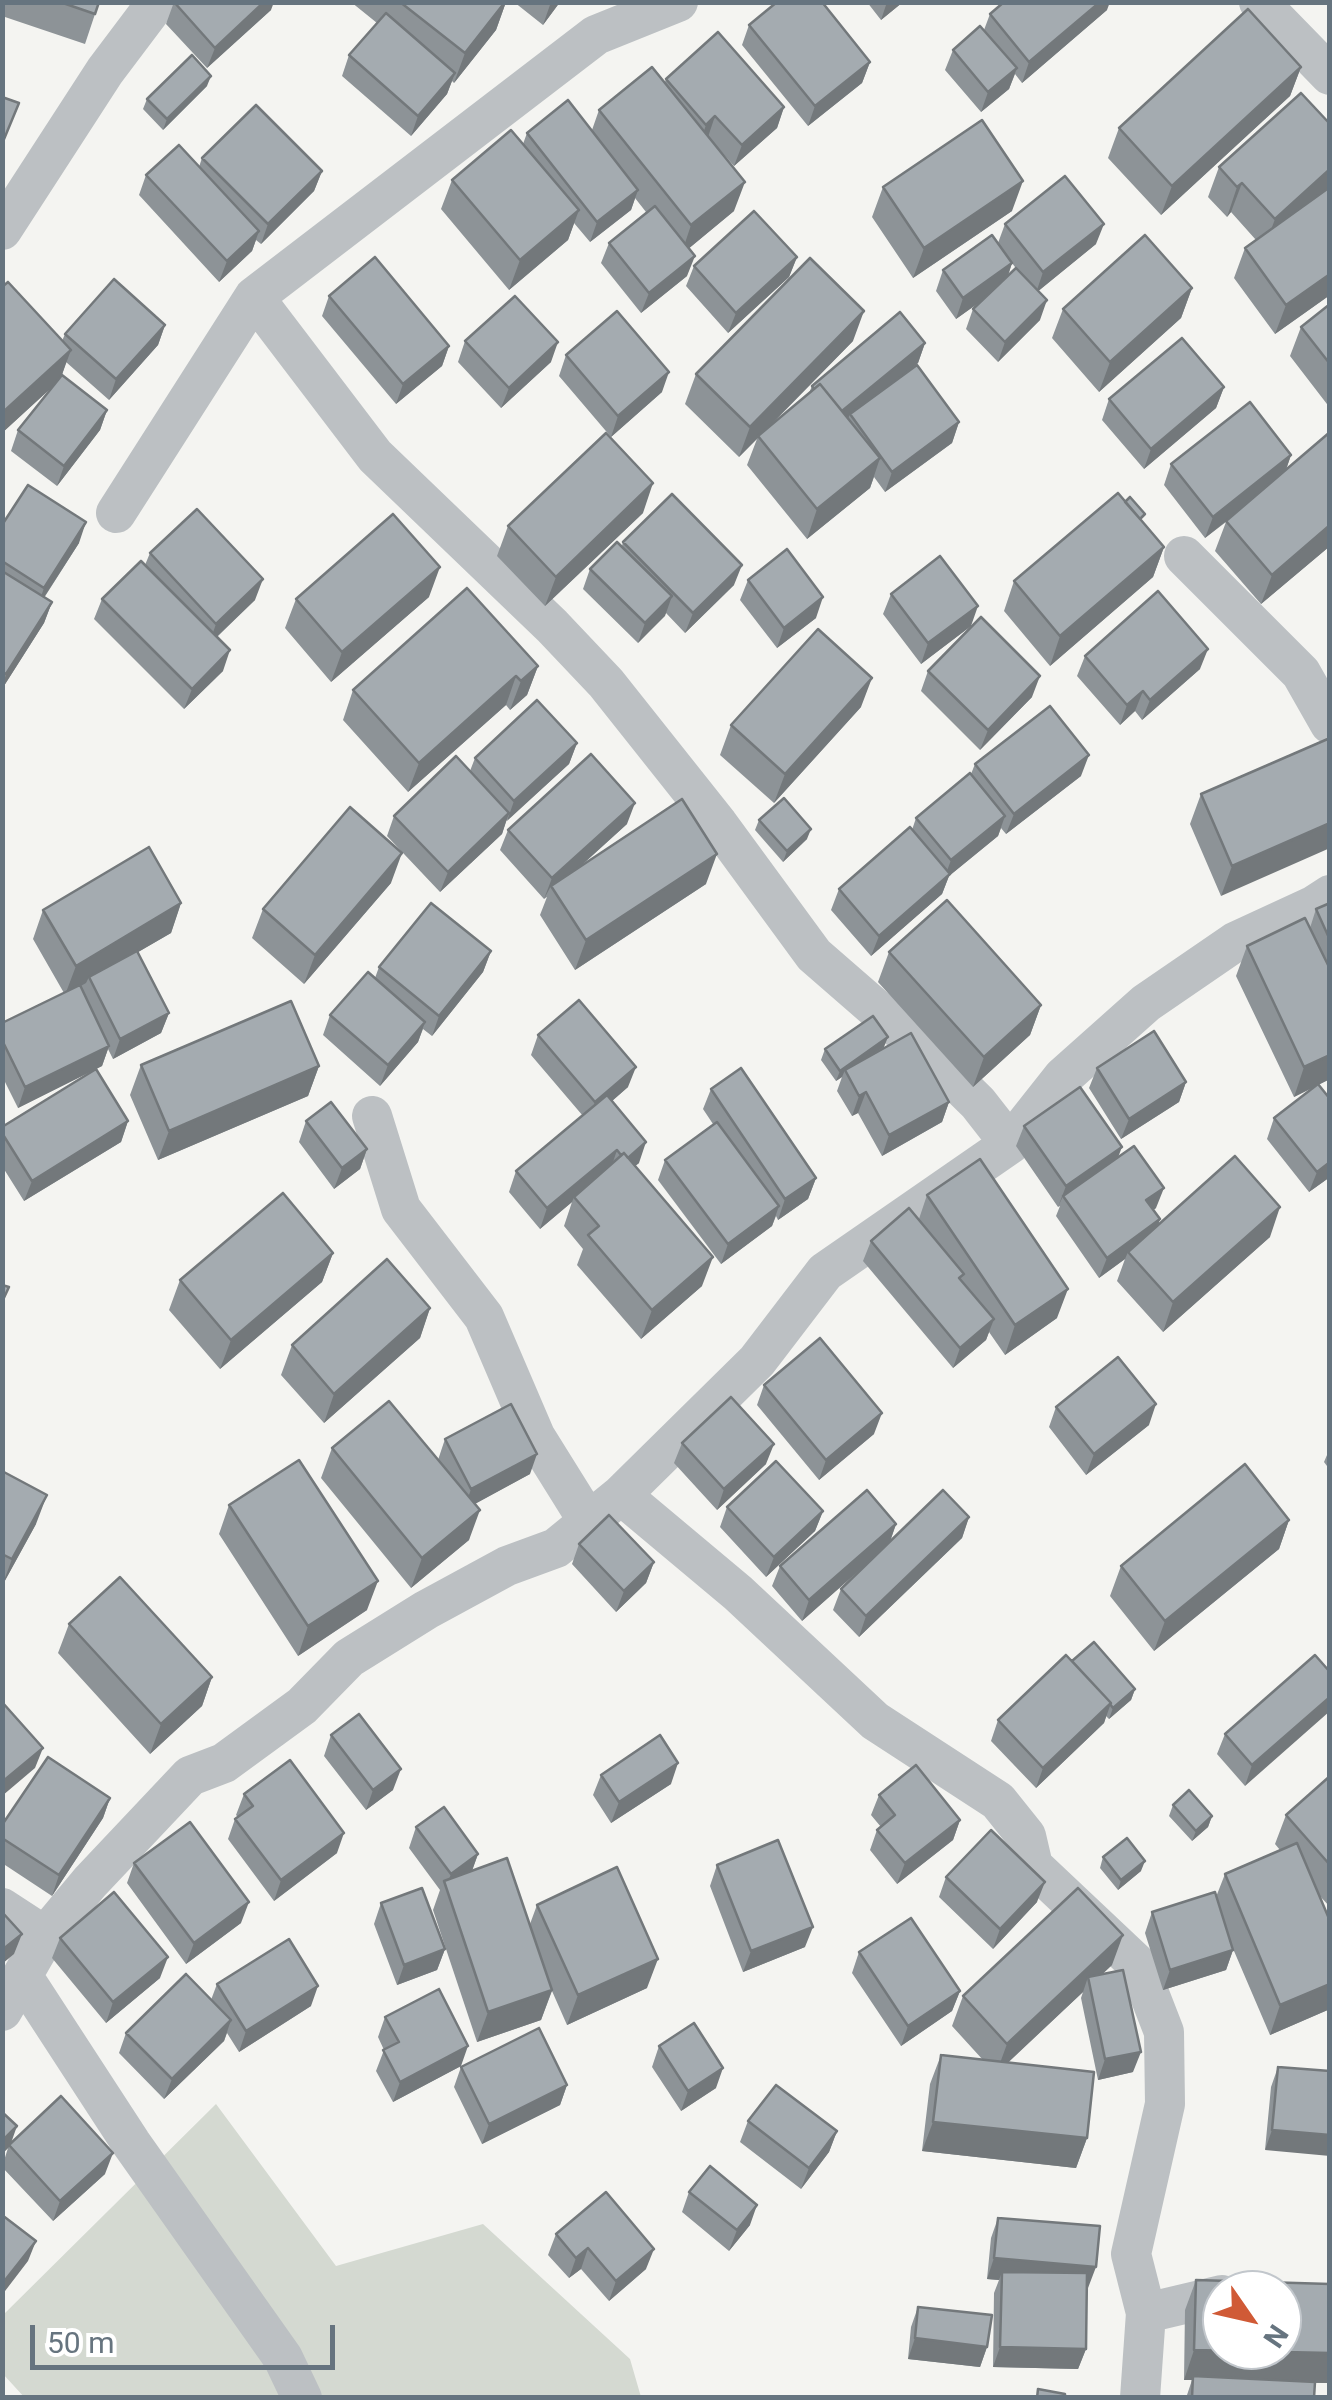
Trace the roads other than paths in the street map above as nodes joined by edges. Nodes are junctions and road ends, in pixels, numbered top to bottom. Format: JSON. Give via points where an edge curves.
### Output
{"nodes":[{"id":1,"x":157,"y":2,"type":"edge"},
{"id":2,"x":678,"y":2,"type":"edge"},
{"id":3,"x":1259,"y":2,"type":"edge"},
{"id":4,"x":1330,"y":75,"type":"edge"},
{"id":5,"x":2,"y":230,"type":"edge"},
{"id":6,"x":254,"y":296,"type":"junction"},
{"id":7,"x":116,"y":513,"type":"dead end"},
{"id":8,"x":1184,"y":556,"type":"dead end"},
{"id":9,"x":1330,"y":724,"type":"edge"},
{"id":10,"x":1330,"y":895,"type":"edge"},
{"id":11,"x":372,"y":1116,"type":"dead end"},
{"id":12,"x":1010,"y":1144,"type":"junction"},
{"id":13,"x":620,"y":1495,"type":"junction"},
{"id":14,"x":588,"y":1521,"type":"junction"},
{"id":15,"x":2,"y":1908,"type":"edge"},
{"id":16,"x":45,"y":1936,"type":"junction"},
{"id":17,"x":23,"y":1977,"type":"junction"},
{"id":18,"x":2,"y":2011,"type":"edge"},
{"id":19,"x":1202,"y":2300,"type":"edge"},
{"id":20,"x":1146,"y":2314,"type":"junction"},
{"id":21,"x":302,"y":2398,"type":"edge"},
{"id":22,"x":1140,"y":2398,"type":"edge"}],
"edges":[{"from":1,"to":5,"type":"street"},
{"from":2,"to":6,"type":"street","via":[[596,35]]},
{"from":3,"to":4,"type":"street"},
{"from":6,"to":7,"type":"street"},
{"from":6,"to":12,"type":"street","via":[[375,456],[606,684],[814,954],[929,1055]]},
{"from":8,"to":9,"type":"street","via":[[1302,673]]},
{"from":10,"to":12,"type":"street","via":[[1234,942],[1146,1002],[1063,1077]]},
{"from":11,"to":14,"type":"street","via":[[401,1209],[484,1317],[536,1436]]},
{"from":12,"to":13,"type":"street","via":[[826,1272],[757,1362]]},
{"from":13,"to":14,"type":"street"},
{"from":13,"to":20,"type":"street","via":[[874,1720],[998,1801],[1026,1836],[1034,1866],[1138,1966],[1164,2032],[1165,2104],[1131,2254]]},
{"from":14,"to":16,"type":"street","via":[[556,1548],[507,1566],[349,1658],[302,1706],[224,1763],[190,1776]]},
{"from":15,"to":16,"type":"street"},
{"from":16,"to":17,"type":"street"},
{"from":17,"to":18,"type":"street"},
{"from":17,"to":21,"type":"street","via":[[283,2358]]},
{"from":19,"to":20,"type":"street"},
{"from":20,"to":22,"type":"street"}]}
